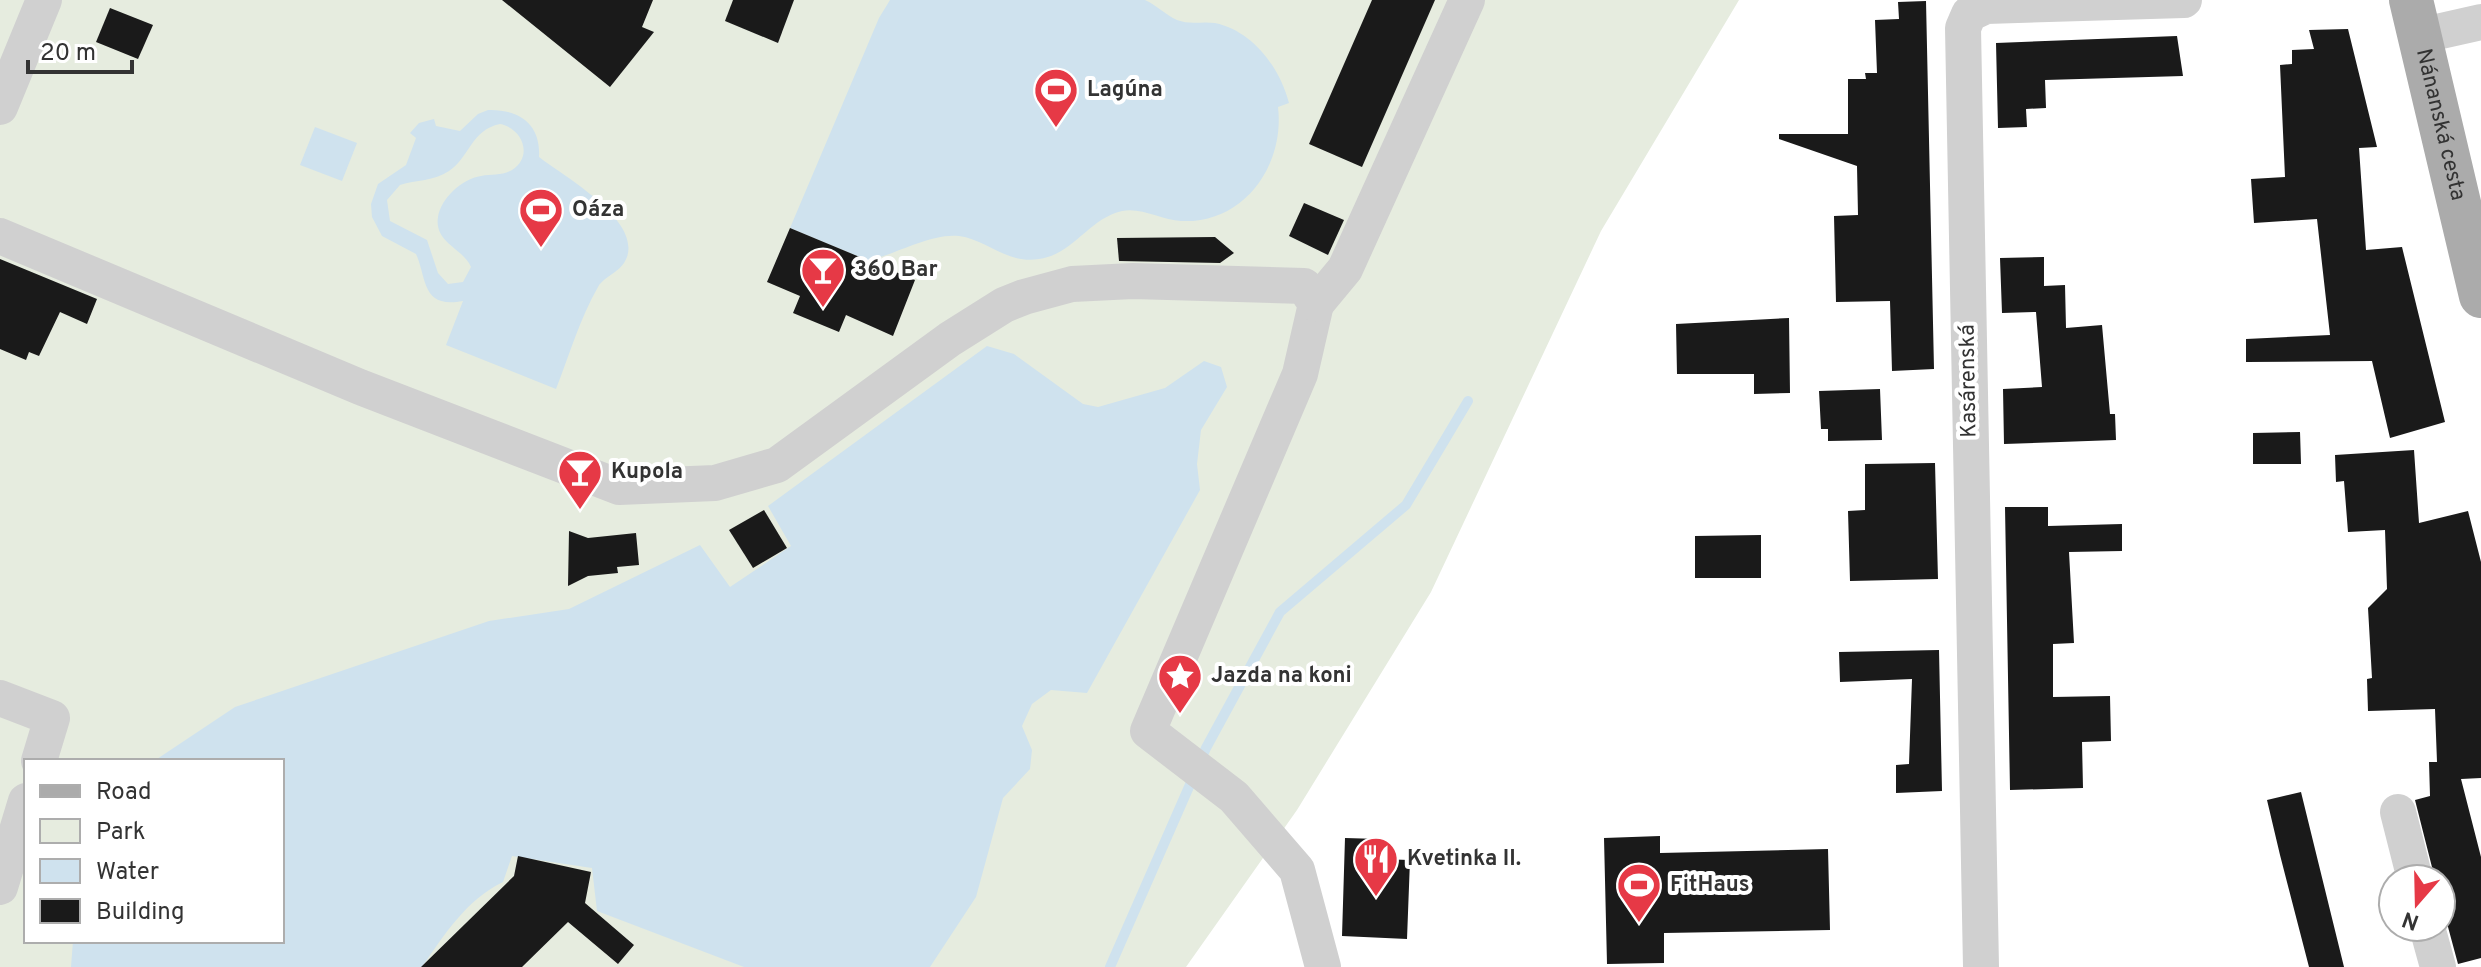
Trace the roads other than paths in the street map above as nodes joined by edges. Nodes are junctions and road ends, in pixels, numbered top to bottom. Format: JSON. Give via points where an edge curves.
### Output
{"nodes":[{"id":1,"x":44,"y":0,"type":"edge"},
{"id":2,"x":1467,"y":0,"type":"edge"},
{"id":3,"x":2184,"y":0,"type":"edge"},
{"id":4,"x":2415,"y":18,"type":"edge"},
{"id":5,"x":2481,"y":22,"type":"edge"},
{"id":6,"x":0,"y":107,"type":"edge"},
{"id":7,"x":0,"y":236,"type":"edge"},
{"id":8,"x":2481,"y":296,"type":"edge"},
{"id":9,"x":1316,"y":304,"type":"junction"},
{"id":10,"x":0,"y":698,"type":"edge"},
{"id":11,"x":40,"y":759,"type":"edge"},
{"id":12,"x":24,"y":804,"type":"edge"},
{"id":13,"x":2398,"y":812,"type":"dead end"},
{"id":14,"x":7,"y":834,"type":"edge"},
{"id":15,"x":2411,"y":863,"type":"edge"},
{"id":16,"x":0,"y":887,"type":"edge"},
{"id":17,"x":2431,"y":943,"type":"edge"},
{"id":18,"x":1323,"y":967,"type":"edge"},
{"id":19,"x":1981,"y":967,"type":"edge"},
{"id":20,"x":2438,"y":967,"type":"edge"}],
"edges":[{"from":1,"to":6,"type":"street"},
{"from":2,"to":9,"type":"street","via":[[1345,269]]},
{"from":3,"to":19,"type":"street","name":"Kasárenská","via":[[1986,6],[1969,14],[1963,28]]},
{"from":4,"to":5,"type":"street"},
{"from":4,"to":8,"type":"main road","name":"Nánanská cesta"},
{"from":7,"to":9,"type":"street","via":[[360,387],[619,487],[715,483],[777,465],[1004,305],[1061,287],[1133,281],[1304,286]]},
{"from":9,"to":18,"type":"street","via":[[1300,374],[1148,731],[1234,797],[1297,870]]},
{"from":10,"to":11,"type":"street","via":[[52,718]]},
{"from":12,"to":14,"type":"street"},
{"from":13,"to":15,"type":"street"},
{"from":14,"to":16,"type":"street"},
{"from":17,"to":20,"type":"street"}]}
